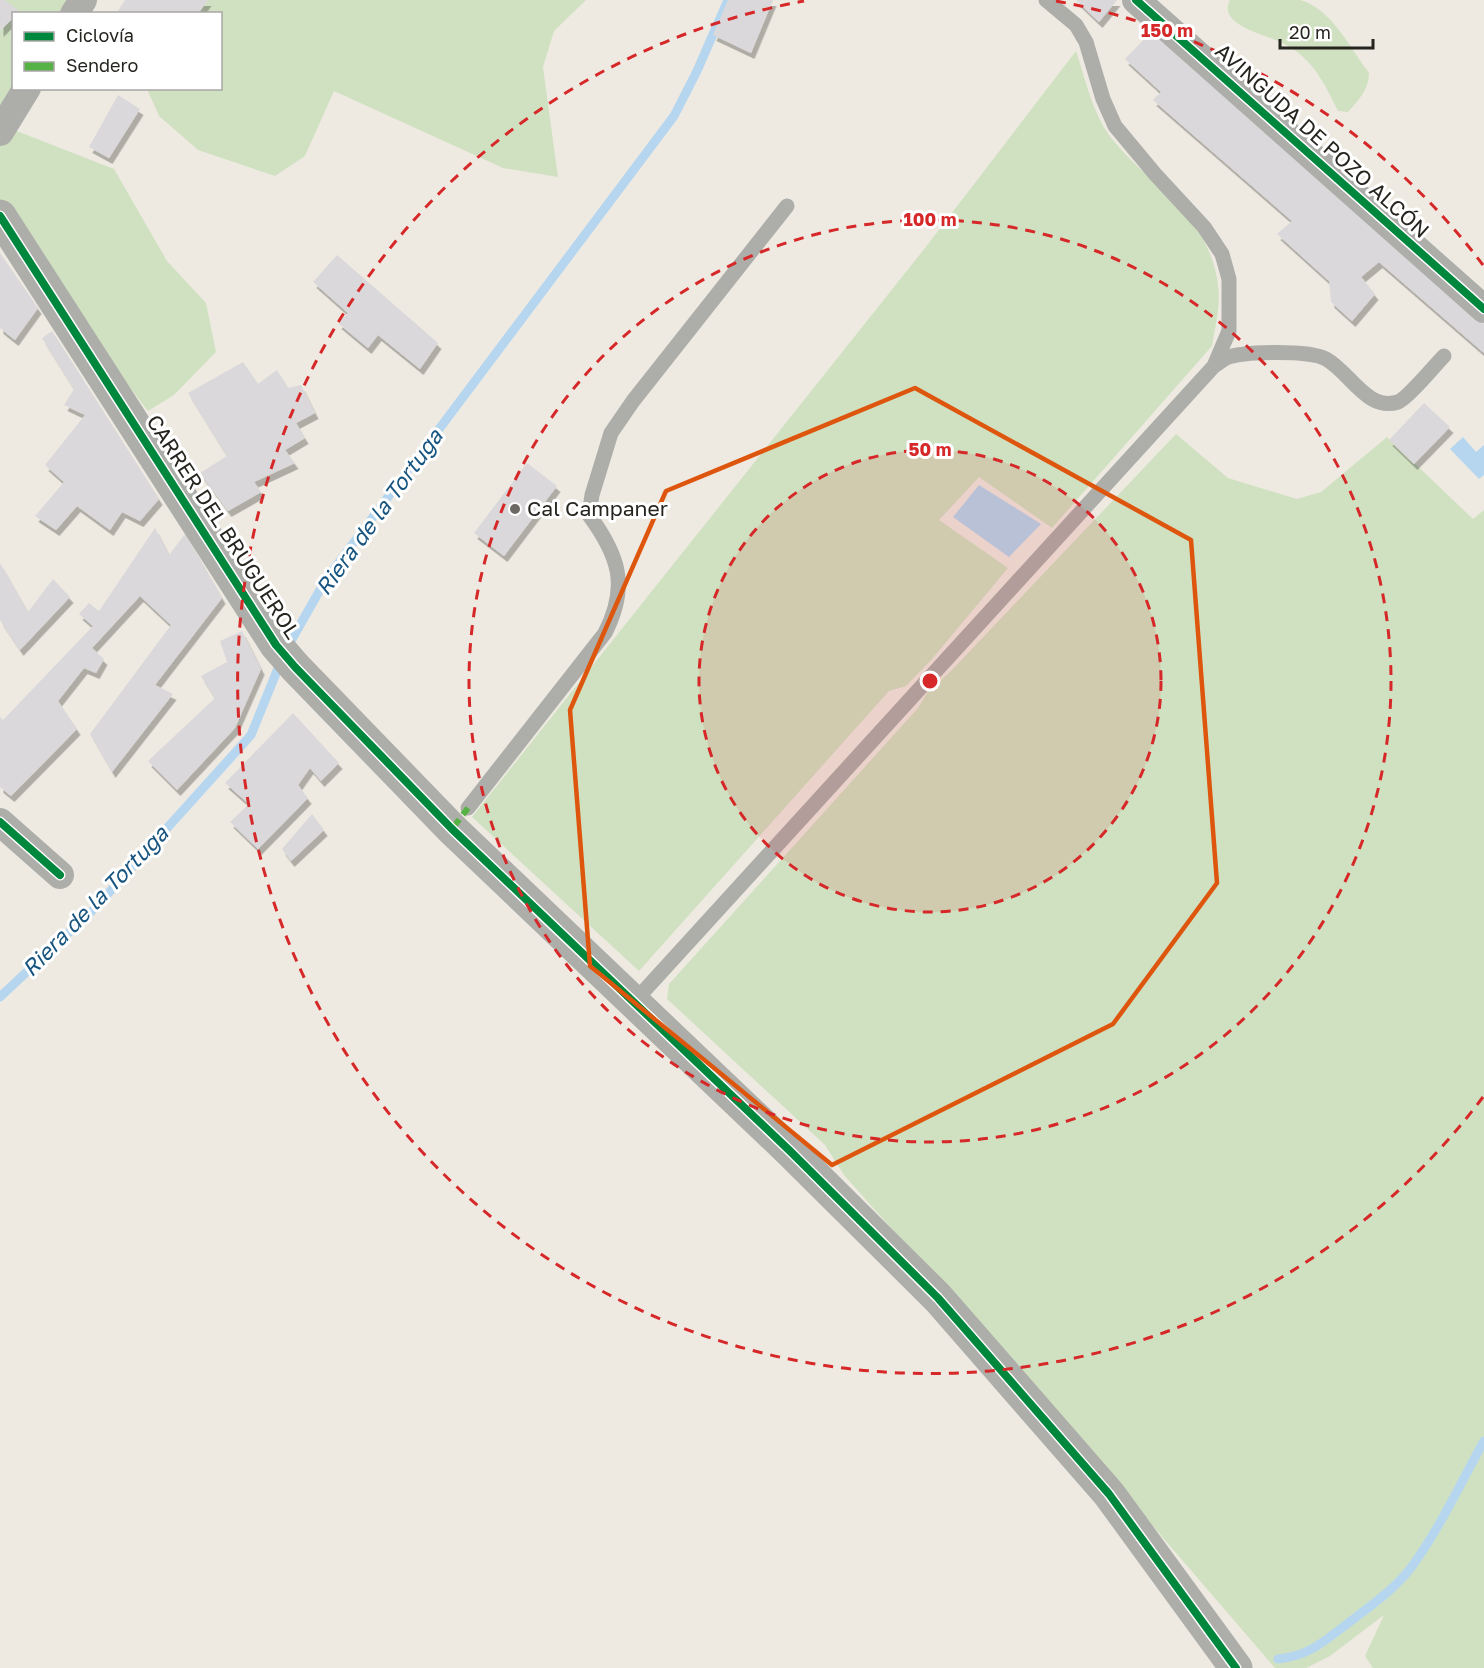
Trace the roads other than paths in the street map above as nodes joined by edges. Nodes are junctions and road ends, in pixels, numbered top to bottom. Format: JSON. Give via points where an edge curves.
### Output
{"nodes":[{"id":1,"x":1046,"y":0,"type":"edge"},
{"id":2,"x":1136,"y":0,"type":"edge"},
{"id":3,"x":26,"y":90,"type":"edge"},
{"id":4,"x":0,"y":132,"type":"edge"},
{"id":5,"x":787,"y":206,"type":"dead end"},
{"id":6,"x":0,"y":216,"type":"edge"},
{"id":7,"x":1484,"y":309,"type":"edge"},
{"id":8,"x":1444,"y":356,"type":"dead end"},
{"id":9,"x":1214,"y":366,"type":"junction"},
{"id":10,"x":460,"y":819,"type":"junction"},
{"id":11,"x":0,"y":822,"type":"edge"},
{"id":12,"x":60,"y":875,"type":"dead end"},
{"id":13,"x":633,"y":1003,"type":"junction"},
{"id":14,"x":1236,"y":1668,"type":"edge"}],
"edges":[{"from":1,"to":9,"type":"lane","via":[[1076,25],[1086,42],[1115,126],[1204,227],[1222,254],[1229,279],[1229,331]]},
{"from":2,"to":7,"type":"street","name":"AVINGUDA DE POZO ALCÓN"},
{"from":3,"to":4,"type":"street"},
{"from":5,"to":10,"type":"lane","via":[[611,433],[589,515],[615,558],[618,584],[614,615],[605,633]]},
{"from":6,"to":10,"type":"street","name":"CARRER DEL BRUGUEROL","via":[[285,656]]},
{"from":8,"to":9,"type":"lane","via":[[1401,401],[1388,404],[1376,402],[1326,358],[1293,352],[1256,354],[1226,358]]},
{"from":9,"to":13,"type":"lane"},
{"from":10,"to":13,"type":"street","name":"CARRER DEL BRUGUEROL"},
{"from":11,"to":12,"type":"street"},
{"from":13,"to":14,"type":"street","name":"CARRER DEL BRUGUEROL","via":[[938,1298],[1109,1494]]}]}
